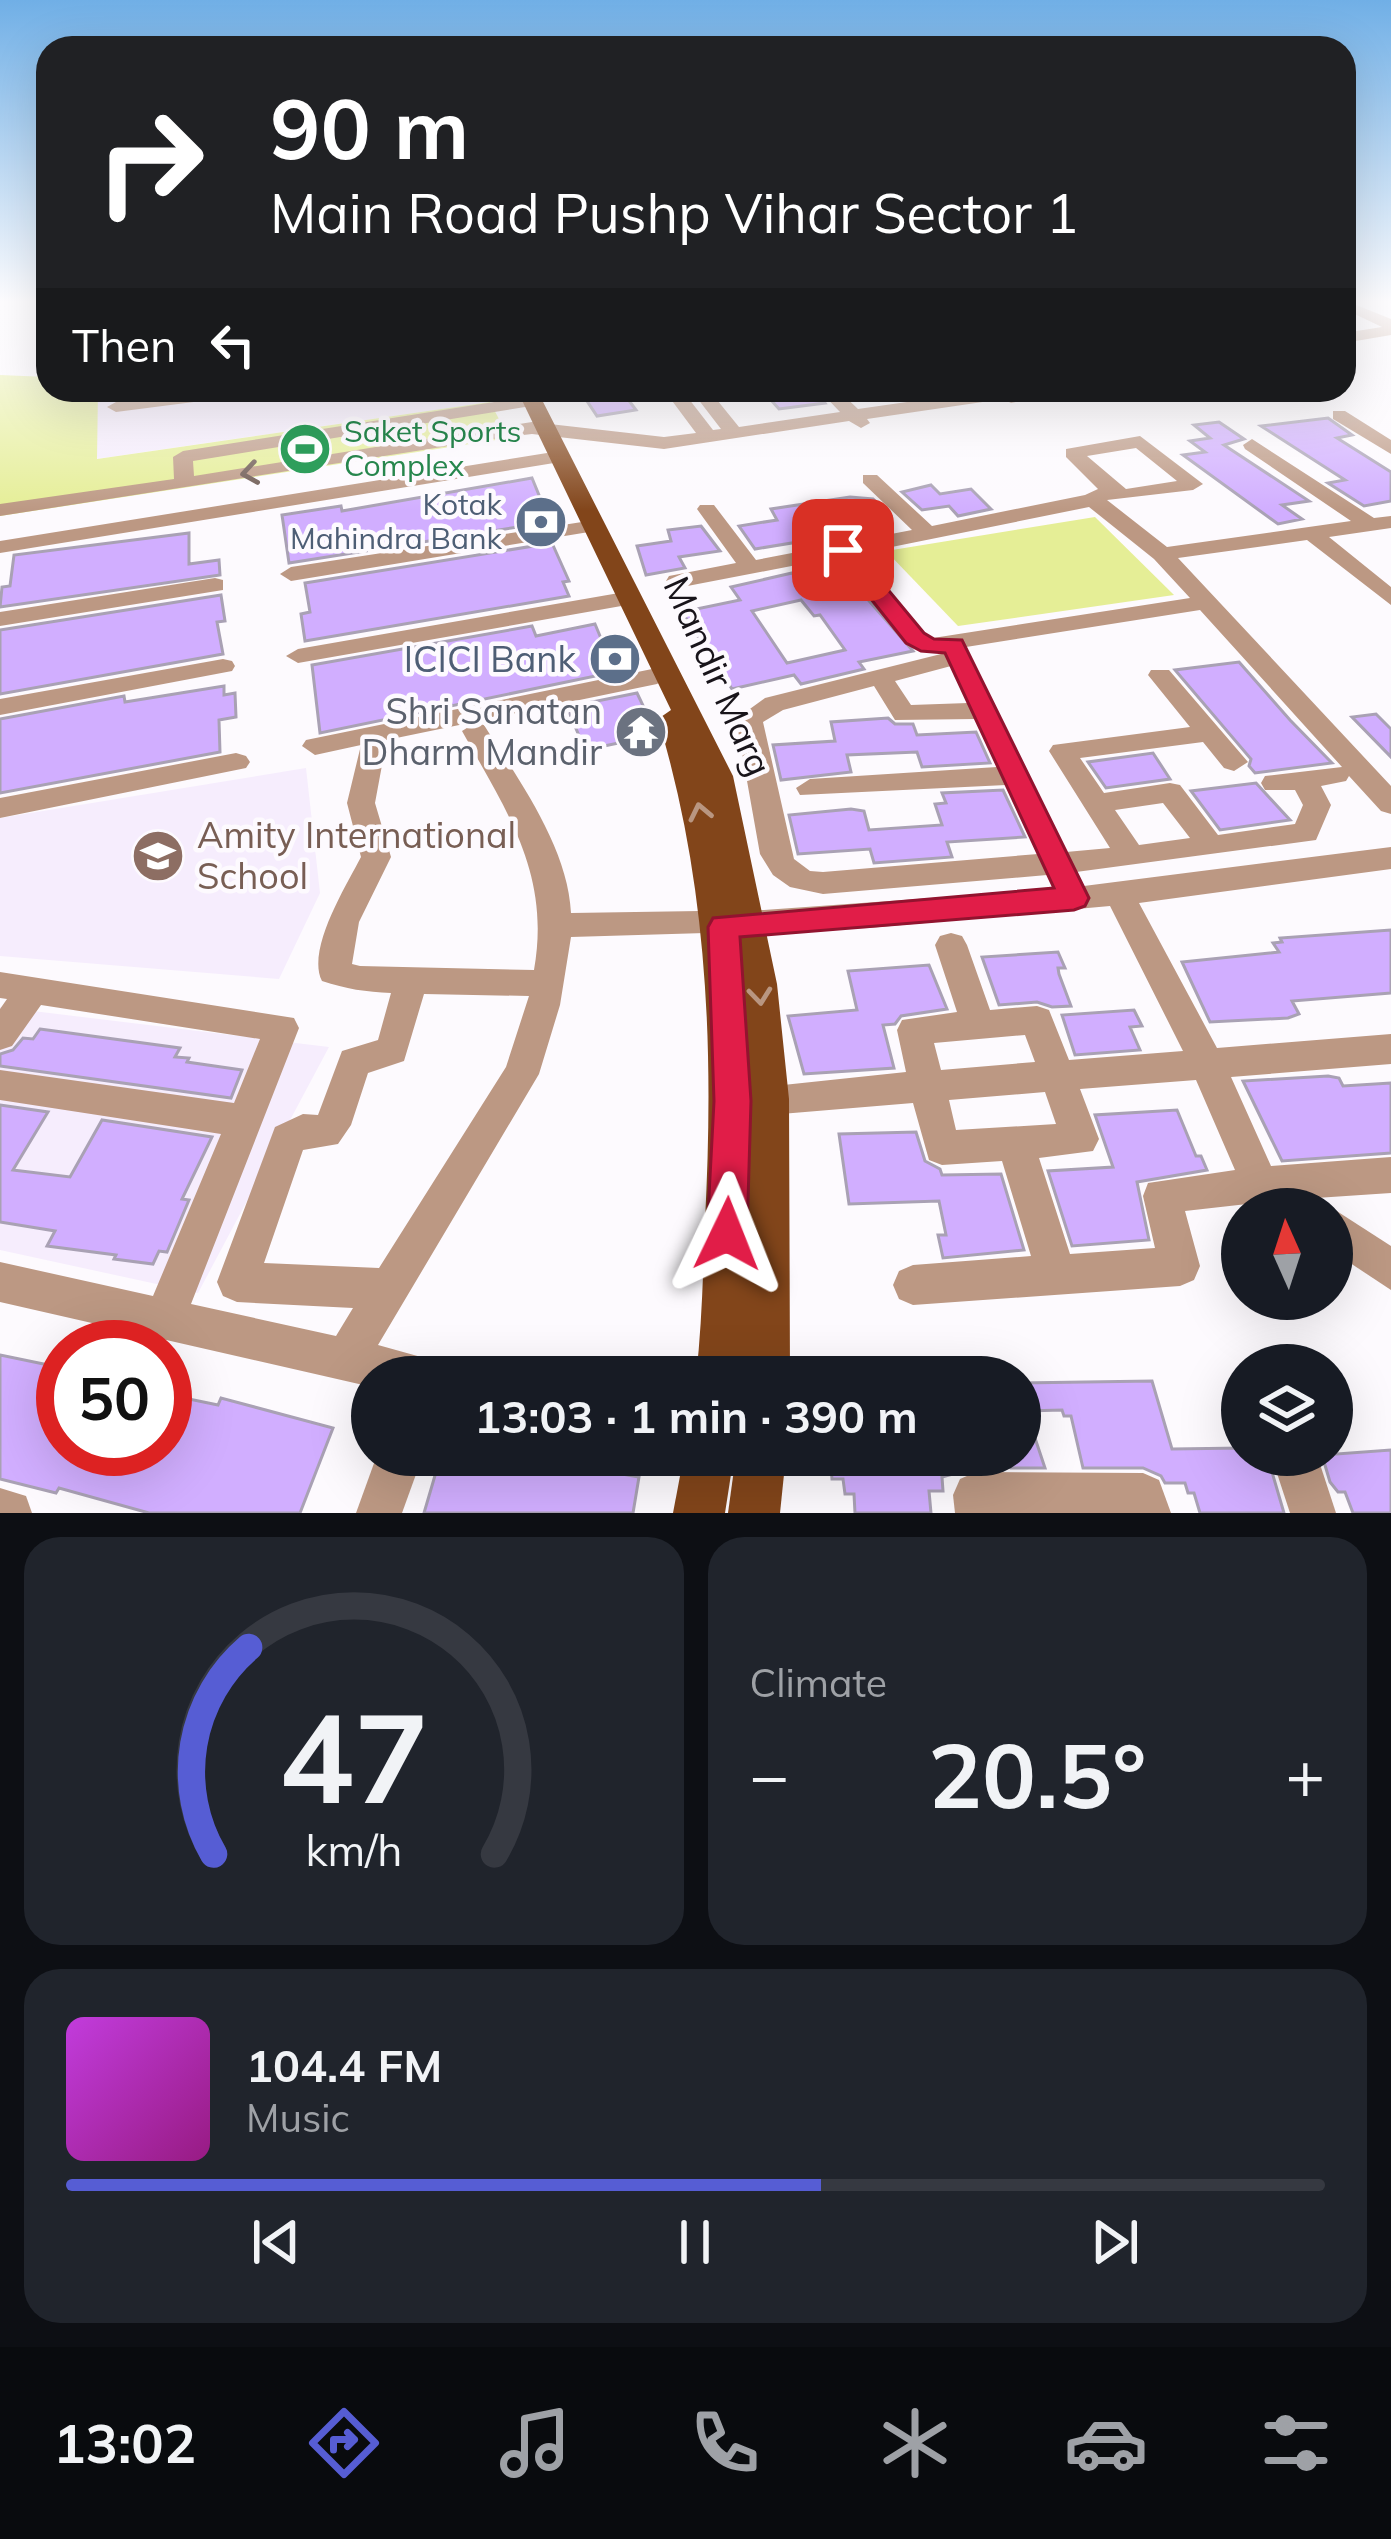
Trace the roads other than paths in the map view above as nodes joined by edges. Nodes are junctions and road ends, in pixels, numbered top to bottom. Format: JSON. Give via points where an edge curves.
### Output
{"nodes":[{"id":1,"x":155,"y":402,"type":"edge"},
{"id":2,"x":476,"y":402,"type":"edge"},
{"id":3,"x":524,"y":402,"type":"edge"},
{"id":4,"x":682,"y":402,"type":"edge"},
{"id":5,"x":709,"y":402,"type":"edge"},
{"id":6,"x":840,"y":402,"type":"edge"},
{"id":7,"x":960,"y":402,"type":"edge"},
{"id":8,"x":116,"y":407,"type":"dead end"},
{"id":9,"x":1339,"y":415,"type":"dead end"},
{"id":10,"x":858,"y":420,"type":"junction"},
{"id":11,"x":734,"y":433,"type":"junction"},
{"id":12,"x":709,"y":437,"type":"junction"},
{"id":13,"x":551,"y":442,"type":"junction"},
{"id":14,"x":1252,"y":445,"type":"dead end"},
{"id":15,"x":1391,"y":448,"type":"edge"},
{"id":16,"x":1354,"y":453,"type":"dead end"},
{"id":17,"x":870,"y":479,"type":"dead end"},
{"id":18,"x":184,"y":484,"type":"junction"},
{"id":19,"x":1101,"y":495,"type":"junction"},
{"id":20,"x":0,"y":509,"type":"edge"},
{"id":21,"x":707,"y":509,"type":"dead end"},
{"id":22,"x":1381,"y":524,"type":"edge"},
{"id":23,"x":582,"y":528,"type":"junction"},
{"id":24,"x":927,"y":532,"type":"junction"},
{"id":25,"x":1311,"y":533,"type":"junction"},
{"id":26,"x":0,"y":547,"type":"edge"},
{"id":27,"x":843,"y":550,"type":"junction"},
{"id":28,"x":1162,"y":554,"type":"junction"},
{"id":29,"x":750,"y":567,"type":"junction"},
{"id":30,"x":291,"y":574,"type":"dead end"},
{"id":31,"x":677,"y":581,"type":"dead end"},
{"id":32,"x":215,"y":586,"type":"dead end"},
{"id":33,"x":1391,"y":598,"type":"edge"},
{"id":34,"x":619,"y":600,"type":"junction"},
{"id":35,"x":1207,"y":602,"type":"junction"},
{"id":36,"x":0,"y":619,"type":"edge"},
{"id":37,"x":956,"y":651,"type":"junction"},
{"id":38,"x":298,"y":656,"type":"dead end"},
{"id":39,"x":223,"y":665,"type":"dead end"},
{"id":40,"x":1160,"y":675,"type":"dead end"},
{"id":41,"x":657,"y":676,"type":"junction"},
{"id":42,"x":881,"y":678,"type":"junction"},
{"id":43,"x":0,"y":707,"type":"edge"},
{"id":44,"x":984,"y":710,"type":"junction"},
{"id":45,"x":475,"y":731,"type":"dead end"},
{"id":46,"x":1210,"y":733,"type":"junction"},
{"id":47,"x":315,"y":746,"type":"dead end"},
{"id":48,"x":372,"y":749,"type":"dead end"},
{"id":49,"x":236,"y":761,"type":"dead end"},
{"id":50,"x":1234,"y":762,"type":"dead end"},
{"id":51,"x":1015,"y":775,"type":"junction"},
{"id":52,"x":1336,"y":775,"type":"dead end"},
{"id":53,"x":810,"y":788,"type":"dead end"},
{"id":54,"x":1096,"y":804,"type":"junction"},
{"id":55,"x":1391,"y":804,"type":"edge"},
{"id":56,"x":0,"y":808,"type":"edge"},
{"id":57,"x":1211,"y":846,"type":"junction"},
{"id":58,"x":1131,"y":857,"type":"junction"},
{"id":59,"x":1391,"y":858,"type":"edge"},
{"id":60,"x":1058,"y":865,"type":"junction"},
{"id":61,"x":1119,"y":894,"type":"junction"},
{"id":62,"x":1074,"y":898,"type":"junction"},
{"id":63,"x":554,"y":925,"type":"junction"},
{"id":64,"x":736,"y":926,"type":"junction"},
{"id":65,"x":951,"y":945,"type":"dead end"},
{"id":66,"x":411,"y":980,"type":"junction"},
{"id":67,"x":546,"y":983,"type":"junction"},
{"id":68,"x":16,"y":988,"type":"edge"},
{"id":69,"x":978,"y":1025,"type":"junction"},
{"id":70,"x":0,"y":1036,"type":"edge"},
{"id":71,"x":1391,"y":1049,"type":"edge"},
{"id":72,"x":1207,"y":1063,"type":"junction"},
{"id":73,"x":1057,"y":1074,"type":"junction"},
{"id":74,"x":927,"y":1084,"type":"junction"},
{"id":75,"x":0,"y":1085,"type":"edge"},
{"id":76,"x":769,"y":1099,"type":"junction"},
{"id":77,"x":245,"y":1121,"type":"junction"},
{"id":78,"x":1016,"y":1144,"type":"junction"},
{"id":79,"x":1391,"y":1175,"type":"edge"},
{"id":80,"x":1260,"y":1185,"type":"junction"},
{"id":81,"x":1265,"y":1188,"type":"edge"},
{"id":82,"x":1353,"y":1242,"type":"edge"},
{"id":83,"x":1391,"y":1270,"type":"edge"},
{"id":84,"x":1058,"y":1275,"type":"junction"},
{"id":85,"x":0,"y":1282,"type":"edge"},
{"id":86,"x":247,"y":1282,"type":"junction"},
{"id":87,"x":913,"y":1285,"type":"dead end"},
{"id":88,"x":387,"y":1289,"type":"junction"},
{"id":89,"x":165,"y":1317,"type":"junction"},
{"id":90,"x":228,"y":1333,"type":"junction"},
{"id":91,"x":721,"y":1356,"type":"edge"},
{"id":92,"x":766,"y":1356,"type":"edge"},
{"id":93,"x":347,"y":1357,"type":"junction"},
{"id":94,"x":351,"y":1358,"type":"edge"},
{"id":95,"x":393,"y":1476,"type":"edge"},
{"id":96,"x":705,"y":1476,"type":"edge"},
{"id":97,"x":758,"y":1476,"type":"edge"},
{"id":98,"x":1301,"y":1476,"type":"edge"},
{"id":99,"x":380,"y":1513,"type":"edge"},
{"id":100,"x":699,"y":1513,"type":"edge"},
{"id":101,"x":754,"y":1513,"type":"edge"},
{"id":102,"x":978,"y":1513,"type":"edge"},
{"id":103,"x":1148,"y":1513,"type":"edge"},
{"id":104,"x":1312,"y":1513,"type":"edge"}],
"edges":[{"from":1,"to":8,"type":"street"},
{"from":2,"to":18,"type":"street","via":[[182,457]]},
{"from":3,"to":13,"type":"main road"},
{"from":4,"to":12,"type":"street"},
{"from":5,"to":11,"type":"street"},
{"from":6,"to":10,"type":"street"},
{"from":7,"to":10,"type":"street"},
{"from":9,"to":15,"type":"street"},
{"from":10,"to":11,"type":"street"},
{"from":10,"to":13,"type":"street","via":[[676,452],[578,438]]},
{"from":11,"to":12,"type":"street"},
{"from":12,"to":13,"type":"street"},
{"from":13,"to":18,"type":"street","one_way":true},
{"from":13,"to":23,"type":"main road","name":"Mandir Marg"},
{"from":13,"to":26,"type":"street"},
{"from":13,"to":64,"type":"main road","name":"Mandir Marg","via":[[718,776]]},
{"from":14,"to":22,"type":"street"},
{"from":15,"to":16,"type":"street"},
{"from":17,"to":24,"type":"street"},
{"from":18,"to":20,"type":"street"},
{"from":19,"to":19,"type":"street","via":[[1125,495],[1193,484],[1140,442],[1073,453]]},
{"from":19,"to":24,"type":"street"},
{"from":19,"to":28,"type":"street"},
{"from":21,"to":29,"type":"street"},
{"from":22,"to":25,"type":"street"},
{"from":23,"to":30,"type":"street"},
{"from":23,"to":34,"type":"main road","name":"Mandir Marg"},
{"from":24,"to":27,"type":"street"},
{"from":25,"to":28,"type":"street"},
{"from":25,"to":33,"type":"street"},
{"from":27,"to":29,"type":"street"},
{"from":27,"to":37,"type":"street","via":[[915,638]]},
{"from":28,"to":35,"type":"street"},
{"from":29,"to":31,"type":"street"},
{"from":32,"to":36,"type":"street"},
{"from":34,"to":38,"type":"street"},
{"from":34,"to":41,"type":"main road","name":"Mandir Marg"},
{"from":35,"to":37,"type":"street"},
{"from":35,"to":55,"type":"street"},
{"from":37,"to":42,"type":"street"},
{"from":37,"to":44,"type":"street"},
{"from":39,"to":43,"type":"street"},
{"from":40,"to":46,"type":"street"},
{"from":41,"to":47,"type":"street"},
{"from":64,"to":41,"type":"main road","name":"Mandir Marg","one_way":true},
{"from":42,"to":44,"type":"street","via":[[904,714]]},
{"from":42,"to":60,"type":"street","via":[[774,704],[748,719],[782,868],[823,883]]},
{"from":44,"to":51,"type":"street"},
{"from":45,"to":63,"type":"street","via":[[551,881]]},
{"from":46,"to":50,"type":"street"},
{"from":46,"to":54,"type":"street","via":[[1062,752]]},
{"from":48,"to":66,"type":"street","via":[[361,803],[376,857],[343,922],[334,972]]},
{"from":49,"to":56,"type":"street"},
{"from":51,"to":53,"type":"street"},
{"from":51,"to":60,"type":"street"},
{"from":52,"to":57,"type":"street","via":[[1290,781],[1317,805],[1306,833]]},
{"from":54,"to":57,"type":"street","via":[[1170,792]]},
{"from":54,"to":58,"type":"street"},
{"from":57,"to":58,"type":"street"},
{"from":58,"to":60,"type":"street"},
{"from":59,"to":61,"type":"street"},
{"from":60,"to":62,"type":"street"},
{"from":61,"to":62,"type":"street"},
{"from":61,"to":72,"type":"street"},
{"from":62,"to":64,"type":"street"},
{"from":63,"to":64,"type":"street"},
{"from":63,"to":67,"type":"street"},
{"from":64,"to":76,"type":"main road","name":"Mandir Marg","one_way":true,"via":[[759,983]]},
{"from":64,"to":91,"type":"main road","name":"Mandir Marg"},
{"from":65,"to":69,"type":"street"},
{"from":66,"to":67,"type":"street"},
{"from":66,"to":86,"type":"street","via":[[392,1051],[354,1062],[325,1132],[288,1139],[237,1282]]},
{"from":67,"to":88,"type":"street","via":[[521,1074]]},
{"from":68,"to":70,"type":"street"},
{"from":68,"to":77,"type":"street","via":[[282,1028]]},
{"from":69,"to":73,"type":"street","via":[[1037,1020]]},
{"from":69,"to":74,"type":"street","via":[[914,1030]]},
{"from":71,"to":72,"type":"street"},
{"from":72,"to":73,"type":"street"},
{"from":72,"to":80,"type":"street"},
{"from":73,"to":74,"type":"street"},
{"from":73,"to":78,"type":"street","via":[[1080,1139]]},
{"from":74,"to":76,"type":"street"},
{"from":74,"to":78,"type":"street","via":[[942,1148]]},
{"from":75,"to":77,"type":"street"},
{"from":76,"to":92,"type":"main road","name":"Mandir Marg"},
{"from":77,"to":89,"type":"street"},
{"from":78,"to":84,"type":"street"},
{"from":79,"to":80,"type":"street"},
{"from":80,"to":81,"type":"street"},
{"from":80,"to":84,"type":"street","via":[[1162,1196],[1180,1266]]},
{"from":82,"to":83,"type":"street"},
{"from":84,"to":87,"type":"street"},
{"from":85,"to":89,"type":"street"},
{"from":86,"to":88,"type":"street"},
{"from":86,"to":90,"type":"street"},
{"from":88,"to":93,"type":"street"},
{"from":89,"to":90,"type":"street"},
{"from":90,"to":93,"type":"street"},
{"from":93,"to":94,"type":"street"},
{"from":95,"to":99,"type":"street"},
{"from":96,"to":100,"type":"main road"},
{"from":97,"to":101,"type":"main road"},
{"from":98,"to":104,"type":"street"},
{"from":102,"to":103,"type":"street","via":[[976,1496],[1143,1496]]}]}
